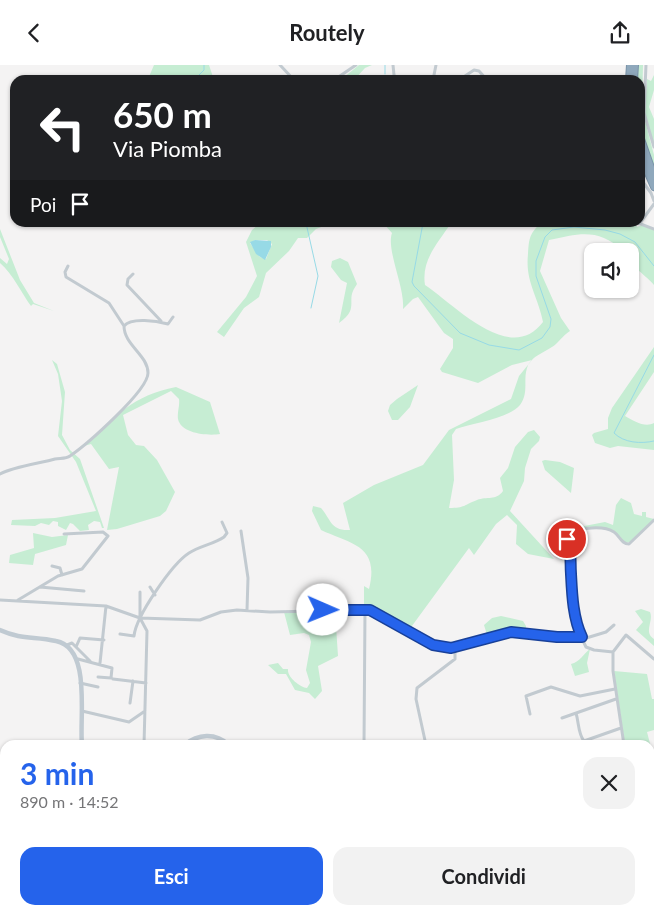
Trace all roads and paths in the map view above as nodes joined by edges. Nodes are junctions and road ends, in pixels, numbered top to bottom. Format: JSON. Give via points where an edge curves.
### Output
{"nodes":[{"id":1,"x":280,"y":65,"type":"edge"},
{"id":2,"x":356,"y":65,"type":"edge"},
{"id":3,"x":646,"y":65,"type":"edge"},
{"id":4,"x":289,"y":75,"type":"edge"},
{"id":5,"x":341,"y":75,"type":"edge"},
{"id":6,"x":467,"y":75,"type":"edge"},
{"id":7,"x":483,"y":75,"type":"edge"},
{"id":8,"x":645,"y":89,"type":"edge"},
{"id":9,"x":645,"y":116,"type":"edge"},
{"id":10,"x":654,"y":147,"type":"edge"},
{"id":11,"x":645,"y":150,"type":"edge"},
{"id":12,"x":645,"y":166,"type":"edge"},
{"id":13,"x":654,"y":176,"type":"edge"},
{"id":14,"x":645,"y":185,"type":"edge"},
{"id":15,"x":654,"y":187,"type":"edge"},
{"id":16,"x":654,"y":202,"type":"edge"},
{"id":17,"x":645,"y":215,"type":"edge"},
{"id":18,"x":68,"y":266,"type":"dead end"},
{"id":19,"x":133,"y":273,"type":"dead end"},
{"id":20,"x":173,"y":317,"type":"dead end"},
{"id":21,"x":160,"y":321,"type":"junction"},
{"id":22,"x":124,"y":326,"type":"junction"},
{"id":23,"x":0,"y":474,"type":"edge"},
{"id":24,"x":654,"y":520,"type":"edge"},
{"id":25,"x":222,"y":522,"type":"dead end"},
{"id":26,"x":241,"y":531,"type":"dead end"},
{"id":27,"x":64,"y":535,"type":"dead end"},
{"id":28,"x":52,"y":566,"type":"dead end"},
{"id":29,"x":62,"y":575,"type":"junction"},
{"id":30,"x":40,"y":587,"type":"junction"},
{"id":31,"x":150,"y":587,"type":"dead end"},
{"id":32,"x":84,"y":591,"type":"dead end"},
{"id":33,"x":140,"y":592,"type":"dead end"},
{"id":34,"x":155,"y":595,"type":"junction"},
{"id":35,"x":0,"y":600,"type":"edge"},
{"id":36,"x":17,"y":600,"type":"junction"},
{"id":37,"x":106,"y":606,"type":"junction"},
{"id":38,"x":247,"y":609,"type":"junction"},
{"id":39,"x":365,"y":610,"type":"junction"},
{"id":40,"x":140,"y":619,"type":"junction"},
{"id":41,"x":614,"y":625,"type":"dead end"},
{"id":42,"x":0,"y":630,"type":"edge"},
{"id":43,"x":120,"y":634,"type":"dead end"},
{"id":44,"x":582,"y":638,"type":"junction"},
{"id":45,"x":104,"y":640,"type":"junction"},
{"id":46,"x":67,"y":645,"type":"junction"},
{"id":47,"x":76,"y":647,"type":"junction"},
{"id":48,"x":455,"y":648,"type":"junction"},
{"id":49,"x":613,"y":652,"type":"junction"},
{"id":50,"x":78,"y":659,"type":"junction"},
{"id":51,"x":654,"y":659,"type":"edge"},
{"id":52,"x":90,"y":661,"type":"junction"},
{"id":53,"x":100,"y":663,"type":"junction"},
{"id":54,"x":98,"y":677,"type":"dead end"},
{"id":55,"x":113,"y":679,"type":"dead end"},
{"id":56,"x":133,"y":681,"type":"junction"},
{"id":57,"x":80,"y":683,"type":"junction"},
{"id":58,"x":146,"y":683,"type":"junction"},
{"id":59,"x":98,"y":687,"type":"dead end"},
{"id":60,"x":615,"y":689,"type":"junction"},
{"id":61,"x":616,"y":699,"type":"junction"},
{"id":62,"x":130,"y":703,"type":"dead end"},
{"id":63,"x":146,"y":710,"type":"junction"},
{"id":64,"x":82,"y":711,"type":"junction"},
{"id":65,"x":576,"y":713,"type":"junction"},
{"id":66,"x":530,"y":714,"type":"dead end"},
{"id":67,"x":562,"y":718,"type":"dead end"},
{"id":68,"x":621,"y":728,"type":"junction"},
{"id":69,"x":82,"y":740,"type":"edge"},
{"id":70,"x":144,"y":740,"type":"edge"},
{"id":71,"x":193,"y":740,"type":"edge"},
{"id":72,"x":222,"y":740,"type":"edge"},
{"id":73,"x":364,"y":740,"type":"edge"},
{"id":74,"x":425,"y":740,"type":"edge"},
{"id":75,"x":584,"y":740,"type":"edge"},
{"id":76,"x":587,"y":740,"type":"edge"},
{"id":77,"x":623,"y":740,"type":"edge"}],
"edges":[{"from":1,"to":4,"type":"street"},
{"from":2,"to":5,"type":"street"},
{"from":3,"to":8,"type":"street"},
{"from":6,"to":7,"type":"street","via":[[474,70]]},
{"from":9,"to":10,"type":"street"},
{"from":11,"to":13,"type":"highway"},
{"from":12,"to":15,"type":"highway"},
{"from":14,"to":16,"type":"street"},
{"from":16,"to":17,"type":"street"},
{"from":18,"to":22,"type":"street","via":[[66,277],[109,303]]},
{"from":19,"to":21,"type":"street","via":[[127,285]]},
{"from":20,"to":21,"type":"street","via":[[168,324]]},
{"from":21,"to":22,"type":"street","via":[[131,321]]},
{"from":22,"to":23,"type":"street","via":[[127,338],[148,369],[141,391],[71,456]]},
{"from":24,"to":44,"type":"street","via":[[629,544],[607,529],[583,529],[569,533],[573,601]]},
{"from":25,"to":34,"type":"street","via":[[227,533],[224,537],[187,554],[172,568]]},
{"from":26,"to":38,"type":"street","via":[[248,578]]},
{"from":27,"to":29,"type":"street","via":[[103,532],[108,536],[82,569]]},
{"from":28,"to":29,"type":"street","via":[[60,567]]},
{"from":29,"to":30,"type":"street"},
{"from":30,"to":32,"type":"street"},
{"from":30,"to":36,"type":"street"},
{"from":31,"to":34,"type":"street"},
{"from":33,"to":40,"type":"street"},
{"from":34,"to":40,"type":"street"},
{"from":35,"to":36,"type":"street"},
{"from":36,"to":37,"type":"street"},
{"from":37,"to":40,"type":"street"},
{"from":37,"to":45,"type":"street"},
{"from":38,"to":39,"type":"street","via":[[270,612]]},
{"from":38,"to":40,"type":"street","via":[[221,612],[200,620]]},
{"from":39,"to":48,"type":"street","via":[[383,616],[433,645]]},
{"from":39,"to":73,"type":"street"},
{"from":40,"to":43,"type":"street","via":[[134,636]]},
{"from":40,"to":58,"type":"street","via":[[148,631]]},
{"from":41,"to":44,"type":"street","via":[[606,631]]},
{"from":42,"to":46,"type":"main road","via":[[21,638],[55,640]]},
{"from":44,"to":48,"type":"street","via":[[511,632]]},
{"from":44,"to":49,"type":"street","via":[[586,647]]},
{"from":45,"to":47,"type":"street","via":[[80,638]]},
{"from":45,"to":53,"type":"street"},
{"from":46,"to":47,"type":"street","via":[[70,643]]},
{"from":46,"to":50,"type":"main road"},
{"from":47,"to":52,"type":"street"},
{"from":48,"to":74,"type":"street","via":[[455,659],[417,688],[416,699]]},
{"from":49,"to":51,"type":"street","via":[[626,635]]},
{"from":49,"to":60,"type":"street"},
{"from":50,"to":52,"type":"street"},
{"from":50,"to":57,"type":"main road"},
{"from":52,"to":53,"type":"street"},
{"from":53,"to":54,"type":"street","via":[[112,668],[112,676]]},
{"from":55,"to":56,"type":"street"},
{"from":56,"to":58,"type":"street"},
{"from":56,"to":62,"type":"street"},
{"from":57,"to":59,"type":"street"},
{"from":57,"to":64,"type":"main road"},
{"from":58,"to":63,"type":"street"},
{"from":60,"to":61,"type":"street"},
{"from":60,"to":66,"type":"street","via":[[580,696],[551,687],[526,696]]},
{"from":61,"to":65,"type":"street"},
{"from":61,"to":68,"type":"street"},
{"from":63,"to":64,"type":"street","via":[[129,722]]},
{"from":63,"to":70,"type":"street"},
{"from":64,"to":69,"type":"main road"},
{"from":65,"to":67,"type":"street"},
{"from":65,"to":75,"type":"street"},
{"from":68,"to":76,"type":"street"},
{"from":68,"to":77,"type":"street"},
{"from":71,"to":72,"type":"main road","via":[[200,736]]}]}
